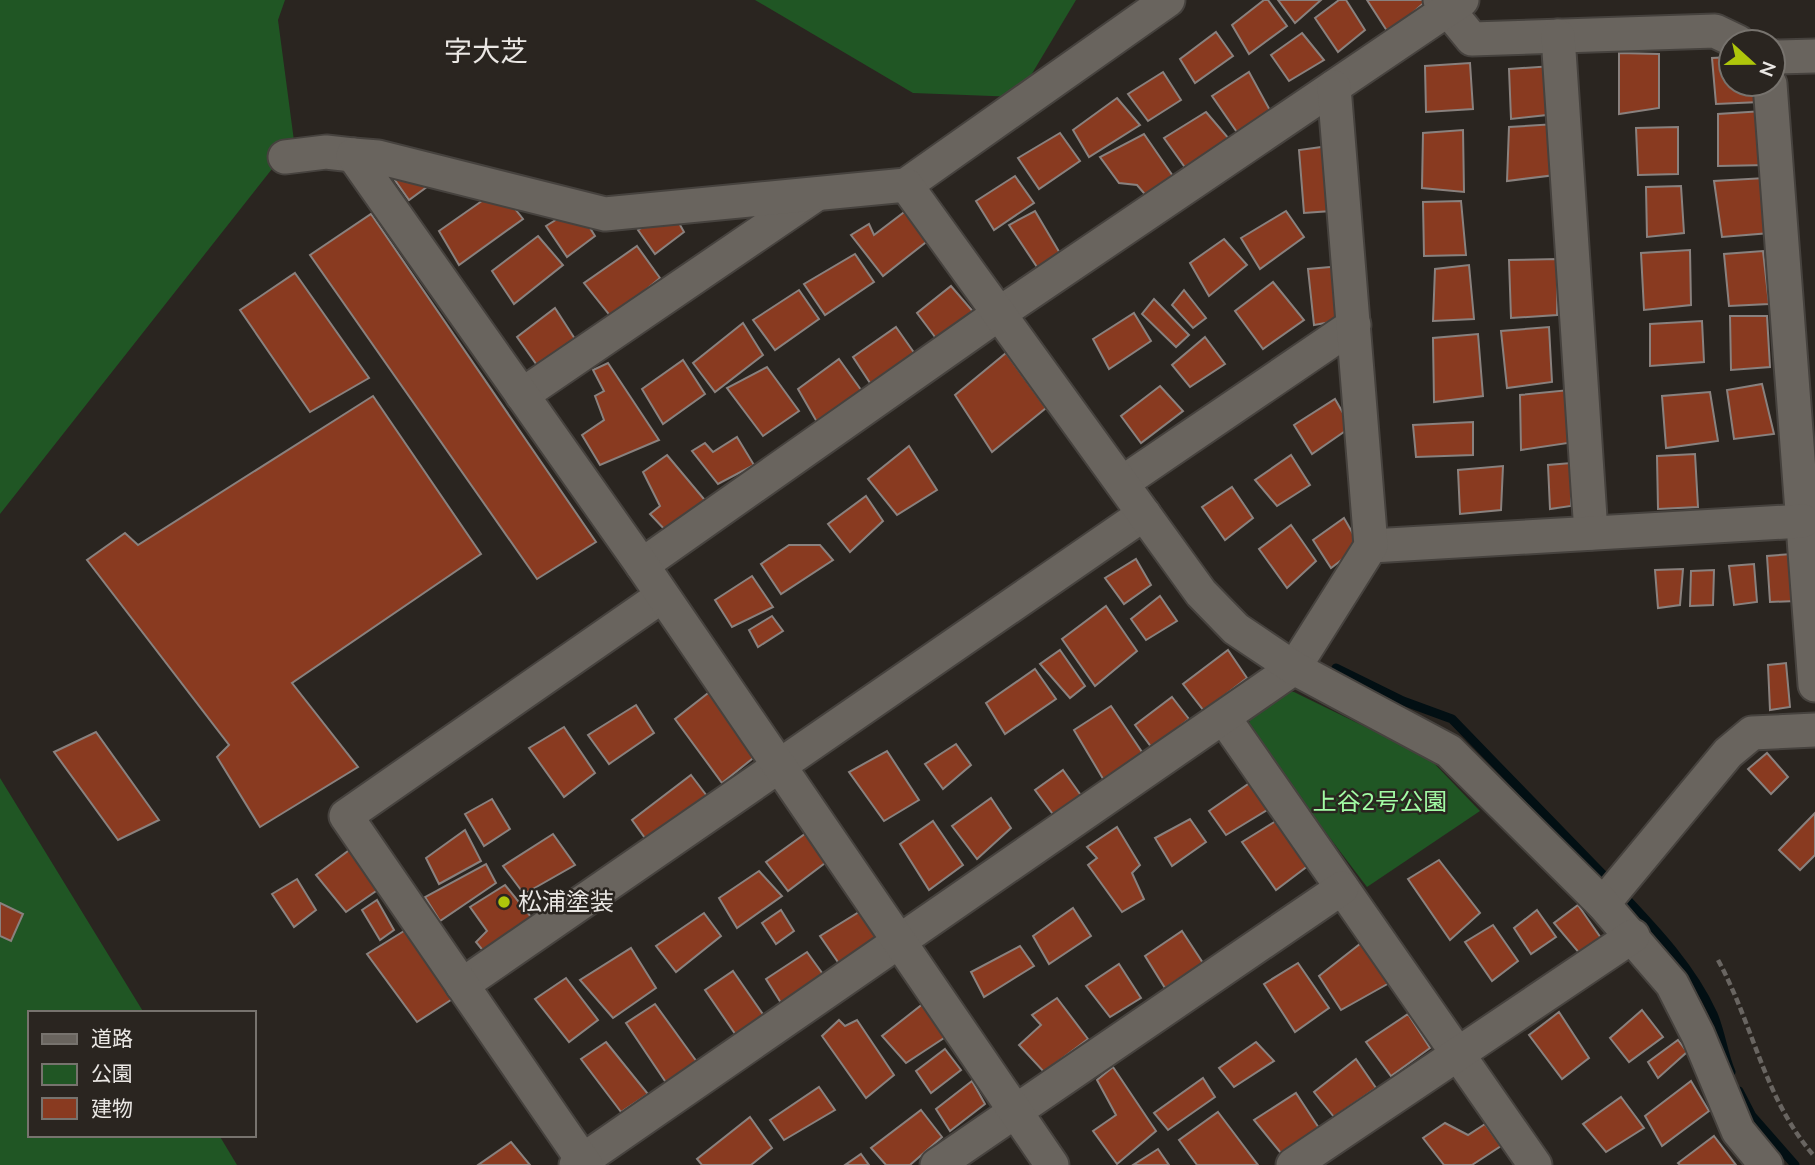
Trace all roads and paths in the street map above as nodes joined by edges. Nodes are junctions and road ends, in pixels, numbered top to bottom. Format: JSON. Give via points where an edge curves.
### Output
{"nodes":[{"id":1,"x":1168,"y":0,"type":"edge"},
{"id":2,"x":1450,"y":3,"type":"edge"},
{"id":3,"x":1717,"y":32,"type":"edge"},
{"id":4,"x":1558,"y":36,"type":"junction"},
{"id":5,"x":1815,"y":56,"type":"edge"},
{"id":6,"x":1787,"y":57,"type":"edge"},
{"id":7,"x":1334,"y":88,"type":"junction"},
{"id":8,"x":1771,"y":98,"type":"edge"},
{"id":9,"x":354,"y":155,"type":"junction"},
{"id":10,"x":285,"y":157,"type":"dead end"},
{"id":11,"x":906,"y":185,"type":"junction"},
{"id":12,"x":820,"y":192,"type":"junction"},
{"id":13,"x":1000,"y":313,"type":"junction"},
{"id":14,"x":1354,"y":325,"type":"junction"},
{"id":15,"x":522,"y":395,"type":"junction"},
{"id":16,"x":1122,"y":483,"type":"junction"},
{"id":17,"x":1144,"y":514,"type":"junction"},
{"id":18,"x":1803,"y":521,"type":"junction"},
{"id":19,"x":1591,"y":533,"type":"junction"},
{"id":20,"x":1371,"y":546,"type":"junction"},
{"id":21,"x":642,"y":565,"type":"junction"},
{"id":22,"x":662,"y":596,"type":"junction"},
{"id":23,"x":1294,"y":668,"type":"junction"},
{"id":24,"x":1815,"y":685,"type":"edge"},
{"id":25,"x":1224,"y":718,"type":"junction"},
{"id":26,"x":1815,"y":730,"type":"edge"},
{"id":27,"x":779,"y":766,"type":"junction"},
{"id":28,"x":1342,"y":888,"type":"junction"},
{"id":29,"x":1613,"y":891,"type":"junction"},
{"id":30,"x":1633,"y":936,"type":"junction"},
{"id":31,"x":900,"y":942,"type":"junction"},
{"id":32,"x":1718,"y":960,"type":"dead end"},
{"id":33,"x":462,"y":985,"type":"junction"},
{"id":34,"x":1459,"y":1055,"type":"junction"},
{"id":35,"x":1016,"y":1111,"type":"junction"},
{"id":36,"x":1815,"y":1157,"type":"edge"},
{"id":37,"x":582,"y":1163,"type":"edge"},
{"id":38,"x":937,"y":1165,"type":"edge"},
{"id":39,"x":1052,"y":1165,"type":"edge"},
{"id":40,"x":1293,"y":1165,"type":"edge"},
{"id":41,"x":1535,"y":1165,"type":"edge"},
{"id":42,"x":1766,"y":1165,"type":"edge"}],
"edges":[{"from":1,"to":11,"type":"street"},
{"from":2,"to":4,"type":"street","via":[[1472,39]]},
{"from":2,"to":7,"type":"street"},
{"from":3,"to":4,"type":"street"},
{"from":4,"to":19,"type":"street"},
{"from":5,"to":6,"type":"street"},
{"from":7,"to":13,"type":"street"},
{"from":7,"to":14,"type":"street"},
{"from":8,"to":18,"type":"street"},
{"from":9,"to":10,"type":"street","via":[[327,152]]},
{"from":9,"to":12,"type":"street","via":[[378,157],[605,214]]},
{"from":9,"to":15,"type":"street"},
{"from":11,"to":12,"type":"street"},
{"from":11,"to":13,"type":"street"},
{"from":12,"to":15,"type":"street"},
{"from":13,"to":16,"type":"street"},
{"from":13,"to":21,"type":"street"},
{"from":14,"to":16,"type":"street"},
{"from":14,"to":20,"type":"street"},
{"from":15,"to":21,"type":"street"},
{"from":16,"to":17,"type":"street"},
{"from":17,"to":23,"type":"street","via":[[1200,593],[1236,629]]},
{"from":17,"to":27,"type":"street"},
{"from":18,"to":19,"type":"street"},
{"from":18,"to":24,"type":"street"},
{"from":19,"to":20,"type":"street"},
{"from":20,"to":23,"type":"street"},
{"from":21,"to":22,"type":"street"},
{"from":22,"to":27,"type":"street"},
{"from":22,"to":33,"type":"street","via":[[346,816]]},
{"from":23,"to":25,"type":"street"},
{"from":23,"to":29,"type":"street","via":[[1449,751]]},
{"from":25,"to":28,"type":"street"},
{"from":25,"to":31,"type":"street"},
{"from":26,"to":29,"type":"street","via":[[1752,733],[1728,752]]},
{"from":27,"to":31,"type":"street"},
{"from":27,"to":33,"type":"street"},
{"from":28,"to":34,"type":"street"},
{"from":28,"to":35,"type":"street"},
{"from":29,"to":30,"type":"street"},
{"from":30,"to":34,"type":"street"},
{"from":30,"to":42,"type":"street","via":[[1672,984],[1738,1130]]},
{"from":31,"to":35,"type":"street"},
{"from":31,"to":37,"type":"street"},
{"from":32,"to":36,"type":"path","via":[[1739,999],[1771,1091]]},
{"from":33,"to":37,"type":"street"},
{"from":34,"to":40,"type":"street"},
{"from":34,"to":41,"type":"street"},
{"from":35,"to":38,"type":"street"},
{"from":35,"to":39,"type":"street"}]}
